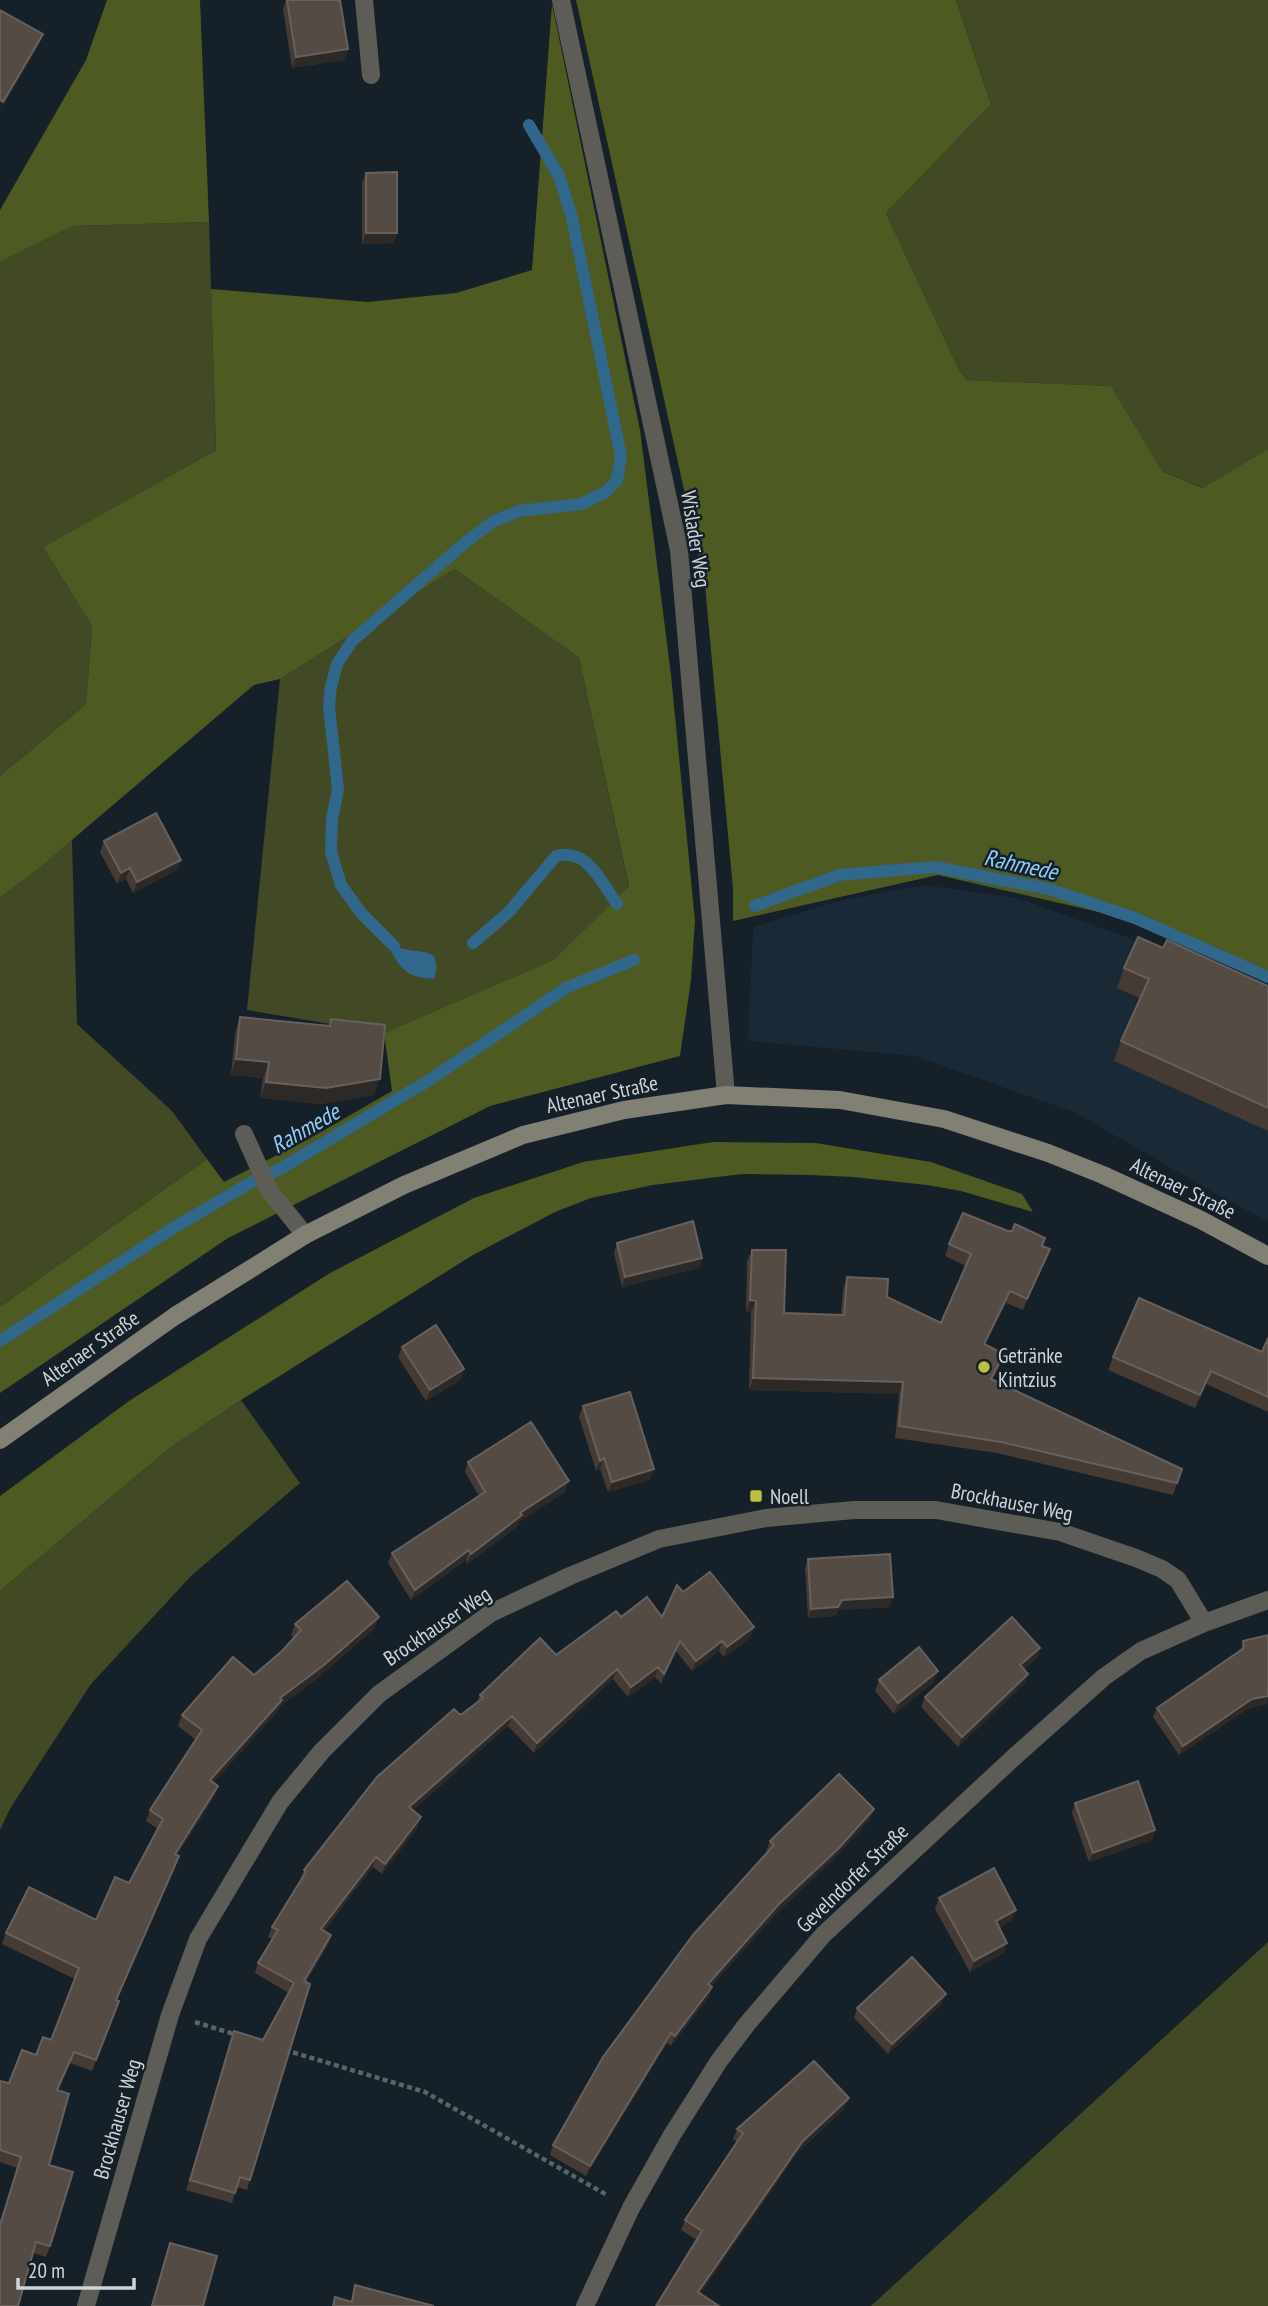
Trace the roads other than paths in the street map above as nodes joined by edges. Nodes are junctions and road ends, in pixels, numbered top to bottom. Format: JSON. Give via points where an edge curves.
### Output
{"nodes":[{"id":1,"x":363,"y":0,"type":"edge"},
{"id":2,"x":561,"y":0,"type":"edge"},
{"id":3,"x":371,"y":75,"type":"dead end"},
{"id":4,"x":726,"y":1095,"type":"junction"},
{"id":5,"x":244,"y":1134,"type":"dead end"},
{"id":6,"x":305,"y":1235,"type":"junction"},
{"id":7,"x":1268,"y":1256,"type":"edge"},
{"id":8,"x":0,"y":1440,"type":"edge"},
{"id":9,"x":1268,"y":1600,"type":"edge"},
{"id":10,"x":1204,"y":1623,"type":"junction"},
{"id":11,"x":86,"y":2306,"type":"edge"},
{"id":12,"x":585,"y":2306,"type":"edge"}],
"edges":[{"from":1,"to":3,"type":"street"},
{"from":2,"to":4,"type":"street","name":"Wislader Weg","via":[[679,550]]},
{"from":4,"to":6,"type":"main road","name":"Altenaer Straße","via":[[624,1110],[523,1135],[404,1185]]},
{"from":4,"to":7,"type":"main road","name":"Altenaer Straße","via":[[840,1100],[944,1119],[1103,1175]]},
{"from":5,"to":6,"type":"street","via":[[269,1189]]},
{"from":6,"to":8,"type":"main road","name":"Altenaer Straße","via":[[175,1316]]},
{"from":9,"to":10,"type":"street","name":"Gevelndorfer Straße"},
{"from":10,"to":11,"type":"street","name":"Brockhauser Weg","via":[[1178,1580],[1136,1558],[1060,1532],[936,1510],[854,1510],[766,1518],[659,1539],[491,1613],[379,1694],[322,1751],[280,1802],[198,1939],[170,2015]]},
{"from":10,"to":12,"type":"street","name":"Gevelndorfer Straße","via":[[1141,1651],[1104,1677],[823,1936],[747,2024],[672,2135]]}]}
